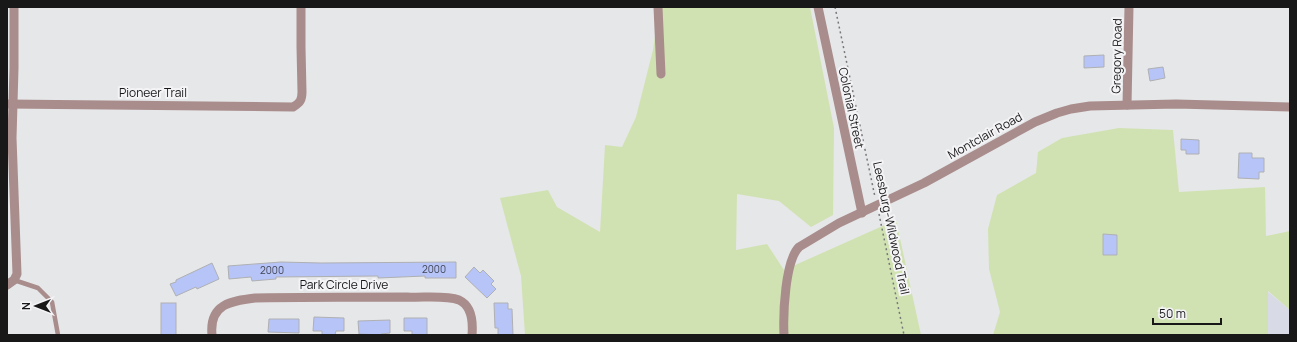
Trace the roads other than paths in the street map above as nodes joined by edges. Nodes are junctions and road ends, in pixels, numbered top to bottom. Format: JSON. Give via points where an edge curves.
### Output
{"nodes":[{"id":1,"x":14,"y":7,"type":"edge"},
{"id":2,"x":301,"y":7,"type":"edge"},
{"id":3,"x":658,"y":7,"type":"edge"},
{"id":4,"x":818,"y":7,"type":"edge"},
{"id":5,"x":1129,"y":7,"type":"edge"},
{"id":6,"x":661,"y":74,"type":"dead end"},
{"id":7,"x":10,"y":104,"type":"edge"},
{"id":8,"x":1127,"y":105,"type":"junction"},
{"id":9,"x":1290,"y":107,"type":"edge"},
{"id":10,"x":862,"y":213,"type":"junction"},
{"id":11,"x":10,"y":282,"type":"edge"},
{"id":12,"x":58,"y":335,"type":"edge"},
{"id":13,"x":212,"y":335,"type":"edge"},
{"id":14,"x":472,"y":335,"type":"edge"},
{"id":15,"x":784,"y":335,"type":"edge"}],
"edges":[{"from":1,"to":7,"type":"street","via":[[14,68]]},
{"from":2,"to":7,"type":"street","name":"Pioneer Trail","via":[[302,99],[293,107]]},
{"from":3,"to":6,"type":"street"},
{"from":4,"to":10,"type":"street","name":"Colonial Street"},
{"from":5,"to":8,"type":"street","name":"Gregory Road"},
{"from":7,"to":11,"type":"street","via":[[17,274]]},
{"from":8,"to":9,"type":"street","name":"Montclair Road"},
{"from":8,"to":10,"type":"street","name":"Montclair Road","via":[[1090,106],[1057,113]]},
{"from":10,"to":15,"type":"street","name":"Montclair Road","via":[[839,223],[794,252],[784,305]]},
{"from":11,"to":12,"type":"lane","via":[[38,288],[52,302]]},
{"from":13,"to":14,"type":"street","name":"Park Circle Drive","via":[[212,322],[216,313],[227,303],[239,300],[381,297],[458,300],[468,309],[471,316]]}]}
